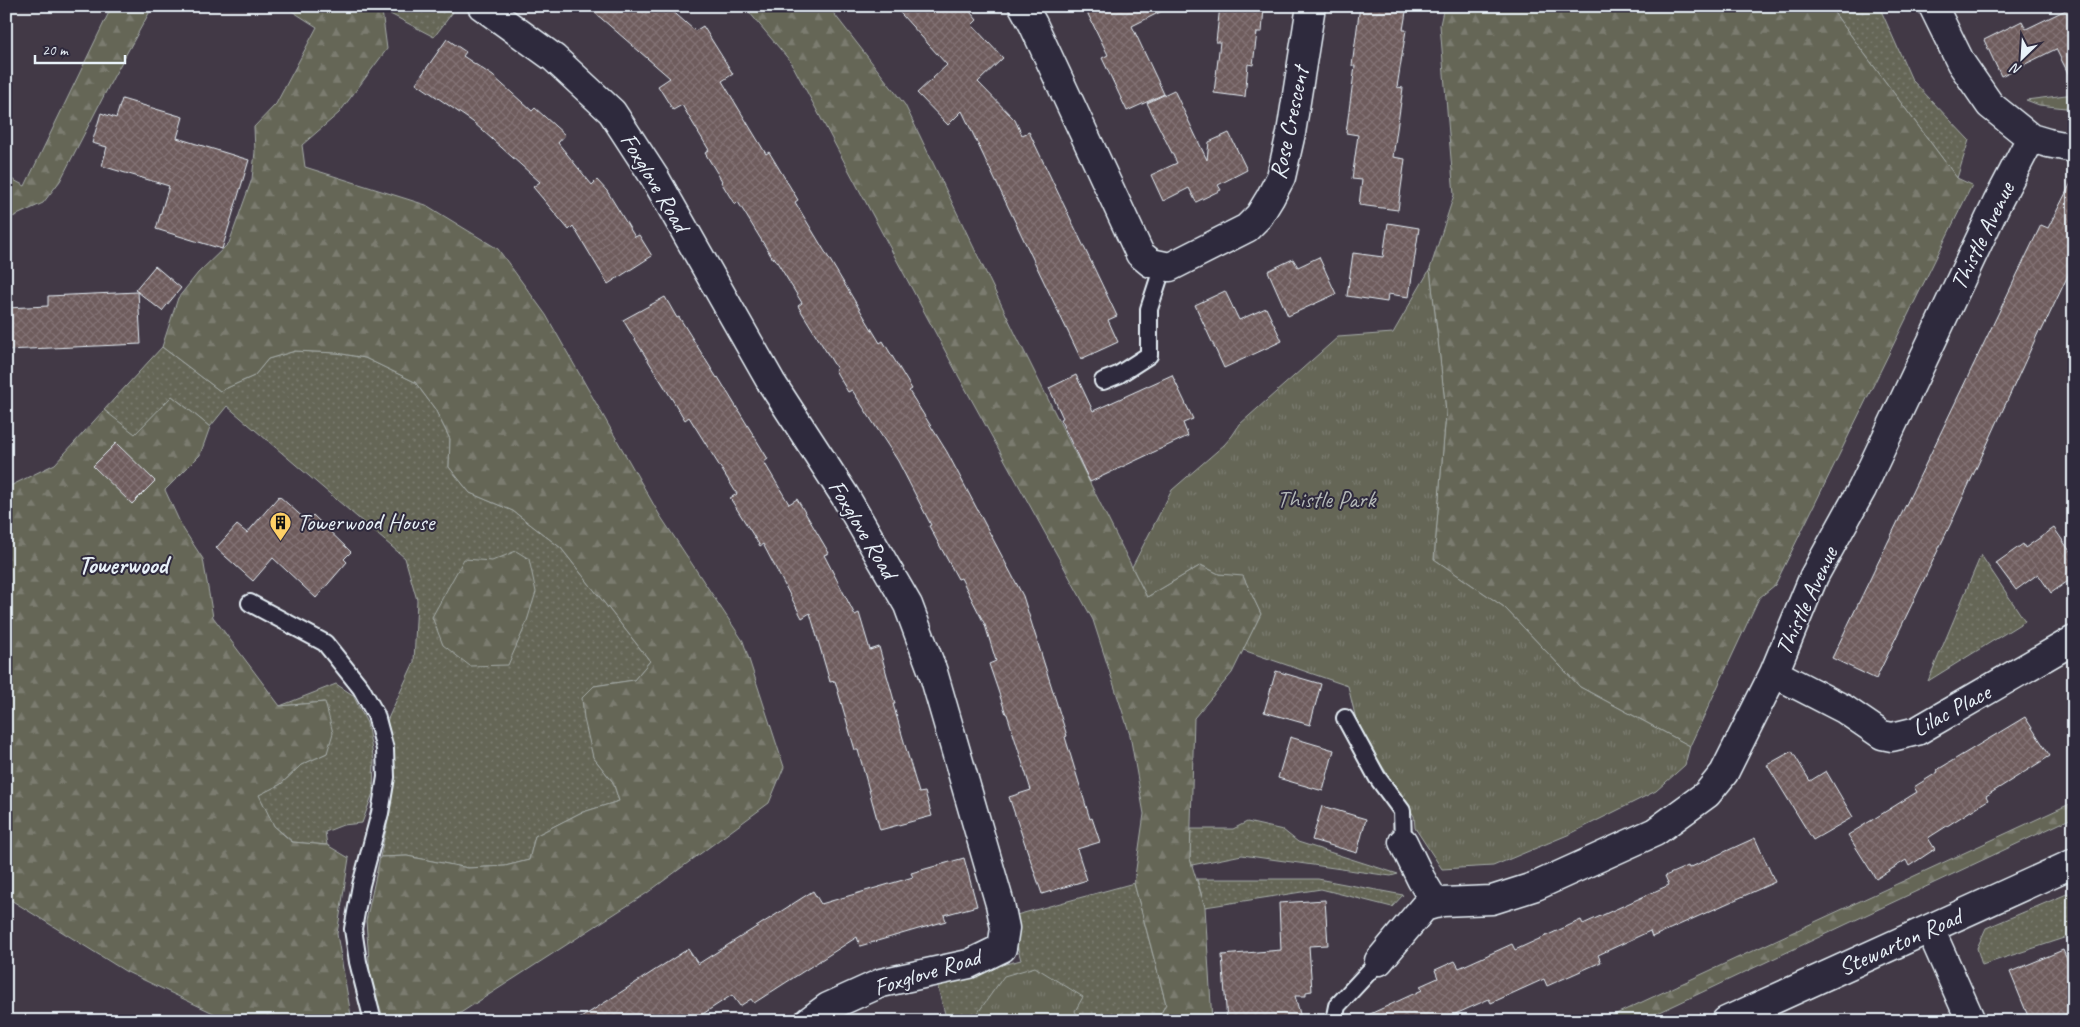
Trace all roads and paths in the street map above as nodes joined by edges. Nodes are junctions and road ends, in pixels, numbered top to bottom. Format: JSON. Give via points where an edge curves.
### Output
{"nodes":[{"id":1,"x":482,"y":6,"type":"edge"},
{"id":2,"x":1022,"y":6,"type":"edge"},
{"id":3,"x":1311,"y":6,"type":"edge"},
{"id":4,"x":1937,"y":8,"type":"edge"},
{"id":5,"x":2031,"y":138,"type":"junction"},
{"id":6,"x":2074,"y":148,"type":"edge"},
{"id":7,"x":1163,"y":266,"type":"junction"},
{"id":8,"x":1103,"y":381,"type":"dead end"},
{"id":9,"x":250,"y":602,"type":"dead end"},
{"id":10,"x":2074,"y":640,"type":"edge"},
{"id":11,"x":1774,"y":673,"type":"junction"},
{"id":12,"x":1345,"y":718,"type":"dead end"},
{"id":13,"x":1403,"y":842,"type":"joint"},
{"id":14,"x":2074,"y":863,"type":"edge"},
{"id":15,"x":1436,"y":904,"type":"junction"},
{"id":16,"x":1930,"y":929,"type":"junction"},
{"id":17,"x":1379,"y":961,"type":"joint"},
{"id":18,"x":373,"y":1021,"type":"edge"},
{"id":19,"x":808,"y":1021,"type":"edge"},
{"id":20,"x":1337,"y":1021,"type":"edge"},
{"id":21,"x":1726,"y":1021,"type":"edge"},
{"id":22,"x":1971,"y":1021,"type":"edge"}],
"edges":[{"from":1,"to":19,"type":"street","name":"Foxglove Road","via":[[554,58],[612,112],[655,178],[771,382],[845,496],[908,605],[933,672],[1000,904],[1005,928],[1002,948],[970,964],[881,983],[828,1007]]},
{"from":2,"to":7,"type":"street","via":[[1140,254],[1151,263]]},
{"from":3,"to":7,"type":"street","name":"Rose Crescent","via":[[1291,133],[1281,177],[1270,198],[1247,228],[1170,267]]},
{"from":4,"to":5,"type":"street","via":[[1961,63],[1990,105]]},
{"from":5,"to":6,"type":"street"},
{"from":5,"to":11,"type":"street","name":"Thistle Avenue","via":[[1981,235],[1862,489],[1814,576]]},
{"from":7,"to":8,"type":"lane","via":[[1149,309],[1149,355]]},
{"from":9,"to":18,"type":"lane","via":[[325,643],[362,688],[376,716],[385,749],[386,777],[353,929]]},
{"from":10,"to":11,"type":"street","name":"Lilac Place","via":[[1917,731],[1892,738]]},
{"from":11,"to":15,"type":"street","name":"Thistle Avenue","via":[[1724,773],[1707,794],[1655,832],[1536,886],[1492,900]]},
{"from":12,"to":13,"type":"lane","via":[[1377,777],[1402,811]]},
{"from":13,"to":15,"type":"street"},
{"from":14,"to":16,"type":"street","name":"Stewarton Road"},
{"from":15,"to":17,"type":"street","name":"Thistle Avenue","via":[[1424,907]]},
{"from":16,"to":21,"type":"street","name":"Stewarton Road"},
{"from":16,"to":22,"type":"street"},
{"from":17,"to":20,"type":"lane","name":"Thistle Avenue","via":[[1336,1006]]}]}
